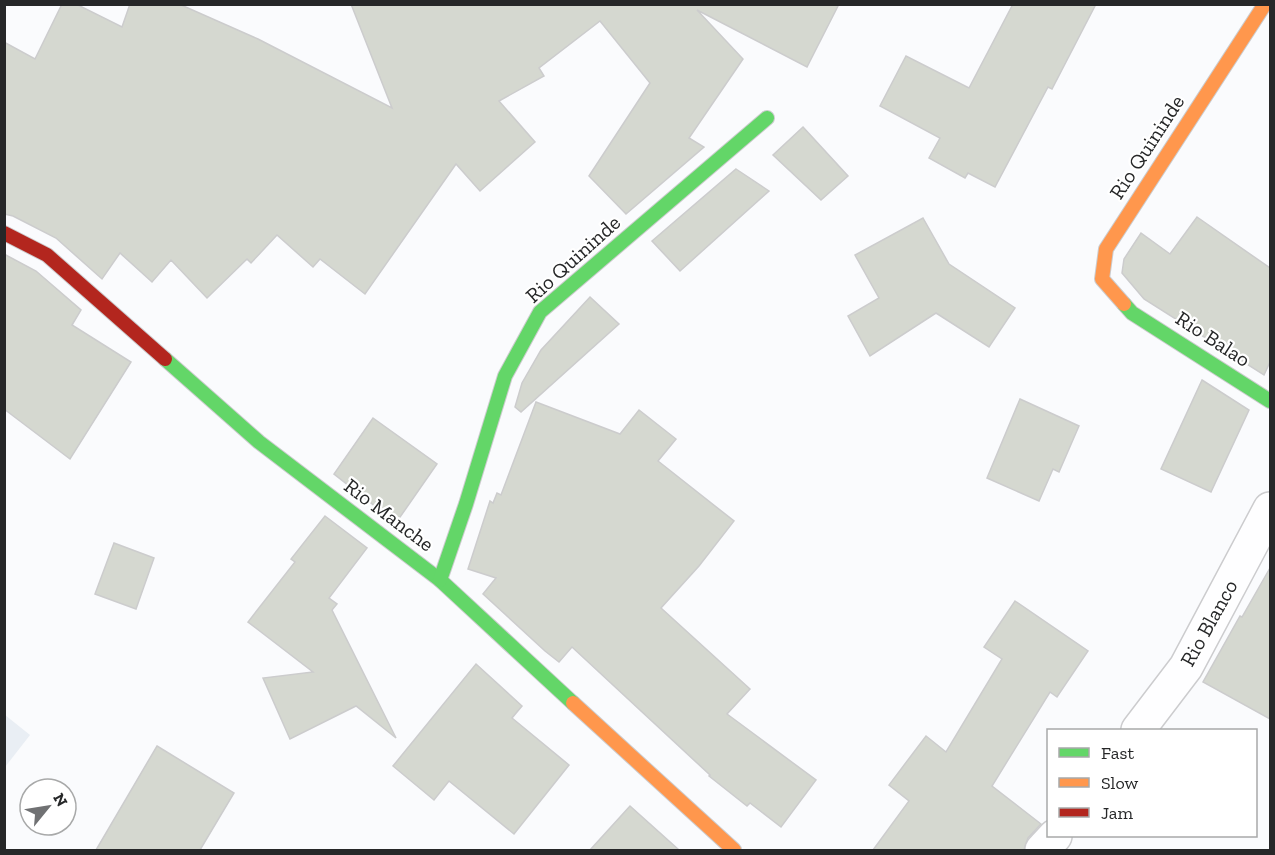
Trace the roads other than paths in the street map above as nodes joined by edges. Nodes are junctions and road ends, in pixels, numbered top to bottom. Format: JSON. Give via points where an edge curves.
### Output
{"nodes":[{"id":1,"x":1265,"y":4,"type":"edge"},
{"id":2,"x":767,"y":118,"type":"dead end"},
{"id":3,"x":4,"y":233,"type":"edge"},
{"id":4,"x":1132,"y":313,"type":"joint"},
{"id":5,"x":1270,"y":401,"type":"edge"},
{"id":6,"x":1270,"y":509,"type":"edge"},
{"id":7,"x":440,"y":580,"type":"junction"},
{"id":8,"x":1138,"y":729,"type":"edge"},
{"id":9,"x":1054,"y":837,"type":"edge"},
{"id":10,"x":734,"y":850,"type":"edge"},
{"id":11,"x":1042,"y":850,"type":"edge"}],
"edges":[{"from":1,"to":4,"type":"street","name":"Rio Quininde","via":[[1106,249],[1102,279]]},
{"from":2,"to":7,"type":"street","name":"Rio Quininde","via":[[540,312],[505,376]]},
{"from":3,"to":7,"type":"street","name":"Rio Manche","via":[[47,255],[259,442]]},
{"from":4,"to":5,"type":"street","name":"Rio Balao"},
{"from":6,"to":8,"type":"street","name":"Rio Blanco","via":[[1186,667]]},
{"from":7,"to":10,"type":"street","name":"Rio Manche"},
{"from":9,"to":11,"type":"street"}]}
